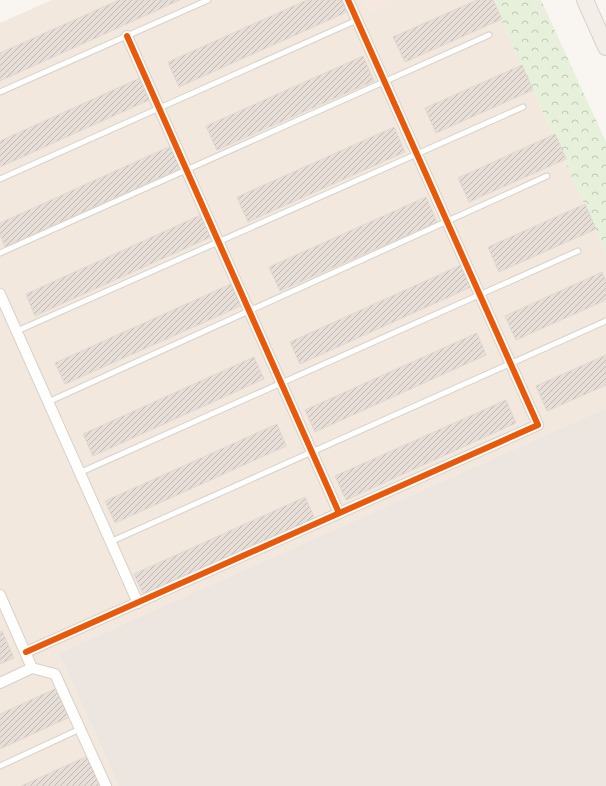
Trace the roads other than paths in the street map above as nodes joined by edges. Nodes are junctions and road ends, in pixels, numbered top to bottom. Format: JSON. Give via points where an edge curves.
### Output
{"nodes":[{"id":1,"x":208,"y":0,"type":"edge"},
{"id":2,"x":348,"y":0,"type":"edge"},
{"id":3,"x":585,"y":0,"type":"edge"},
{"id":4,"x":358,"y":19,"type":"junction"},
{"id":5,"x":489,"y":35,"type":"dead end"},
{"id":6,"x":127,"y":36,"type":"junction"},
{"id":7,"x":606,"y":47,"type":"edge"},
{"id":8,"x":386,"y":81,"type":"junction"},
{"id":9,"x":0,"y":92,"type":"edge"},
{"id":10,"x":523,"y":107,"type":"dead end"},
{"id":11,"x":159,"y":108,"type":"junction"},
{"id":12,"x":418,"y":154,"type":"junction"},
{"id":13,"x":186,"y":170,"type":"junction"},
{"id":14,"x":547,"y":176,"type":"dead end"},
{"id":15,"x":0,"y":178,"type":"edge"},
{"id":16,"x":448,"y":221,"type":"junction"},
{"id":17,"x":218,"y":242,"type":"junction"},
{"id":18,"x":578,"y":251,"type":"dead end"},
{"id":19,"x":0,"y":253,"type":"edge"},
{"id":20,"x":0,"y":294,"type":"edge"},
{"id":21,"x":480,"y":294,"type":"junction"},
{"id":22,"x":249,"y":311,"type":"junction"},
{"id":23,"x":606,"y":321,"type":"edge"},
{"id":24,"x":16,"y":331,"type":"junction"},
{"id":25,"x":511,"y":363,"type":"junction"},
{"id":26,"x":281,"y":383,"type":"junction"},
{"id":27,"x":48,"y":402,"type":"junction"},
{"id":28,"x":312,"y":452,"type":"junction"},
{"id":29,"x":79,"y":472,"type":"junction"},
{"id":30,"x":339,"y":514,"type":"junction"},
{"id":31,"x":110,"y":542,"type":"junction"},
{"id":32,"x":0,"y":595,"type":"edge"},
{"id":33,"x":138,"y":603,"type":"junction"},
{"id":34,"x":26,"y":652,"type":"junction"},
{"id":35,"x":32,"y":668,"type":"junction"},
{"id":36,"x":0,"y":682,"type":"edge"},
{"id":37,"x":80,"y":729,"type":"junction"},
{"id":38,"x":0,"y":766,"type":"edge"},
{"id":39,"x":106,"y":786,"type":"edge"}],
"edges":[{"from":1,"to":6,"type":"lane"},
{"from":2,"to":4,"type":"street"},
{"from":3,"to":7,"type":"main road"},
{"from":4,"to":8,"type":"street"},
{"from":4,"to":11,"type":"lane"},
{"from":5,"to":8,"type":"lane"},
{"from":6,"to":9,"type":"lane"},
{"from":6,"to":11,"type":"street"},
{"from":8,"to":12,"type":"street"},
{"from":8,"to":13,"type":"lane"},
{"from":10,"to":12,"type":"lane"},
{"from":11,"to":13,"type":"street"},
{"from":11,"to":15,"type":"lane"},
{"from":12,"to":16,"type":"street"},
{"from":12,"to":17,"type":"lane"},
{"from":13,"to":17,"type":"street"},
{"from":13,"to":19,"type":"lane"},
{"from":14,"to":16,"type":"lane"},
{"from":16,"to":21,"type":"street"},
{"from":16,"to":22,"type":"lane"},
{"from":17,"to":22,"type":"street"},
{"from":17,"to":24,"type":"lane"},
{"from":18,"to":21,"type":"lane"},
{"from":20,"to":24,"type":"street"},
{"from":21,"to":25,"type":"street"},
{"from":21,"to":26,"type":"lane"},
{"from":22,"to":26,"type":"street"},
{"from":22,"to":27,"type":"lane"},
{"from":23,"to":25,"type":"lane"},
{"from":24,"to":27,"type":"street"},
{"from":25,"to":28,"type":"lane"},
{"from":25,"to":30,"type":"street","via":[[538,425]]},
{"from":26,"to":28,"type":"street"},
{"from":26,"to":29,"type":"lane"},
{"from":27,"to":29,"type":"street"},
{"from":28,"to":30,"type":"street"},
{"from":28,"to":31,"type":"lane"},
{"from":29,"to":31,"type":"street"},
{"from":30,"to":33,"type":"street"},
{"from":31,"to":33,"type":"street"},
{"from":32,"to":34,"type":"street"},
{"from":33,"to":34,"type":"street"},
{"from":34,"to":35,"type":"street"},
{"from":35,"to":36,"type":"street"},
{"from":35,"to":37,"type":"street","via":[[55,674]]},
{"from":37,"to":38,"type":"lane"},
{"from":37,"to":39,"type":"street"}]}
